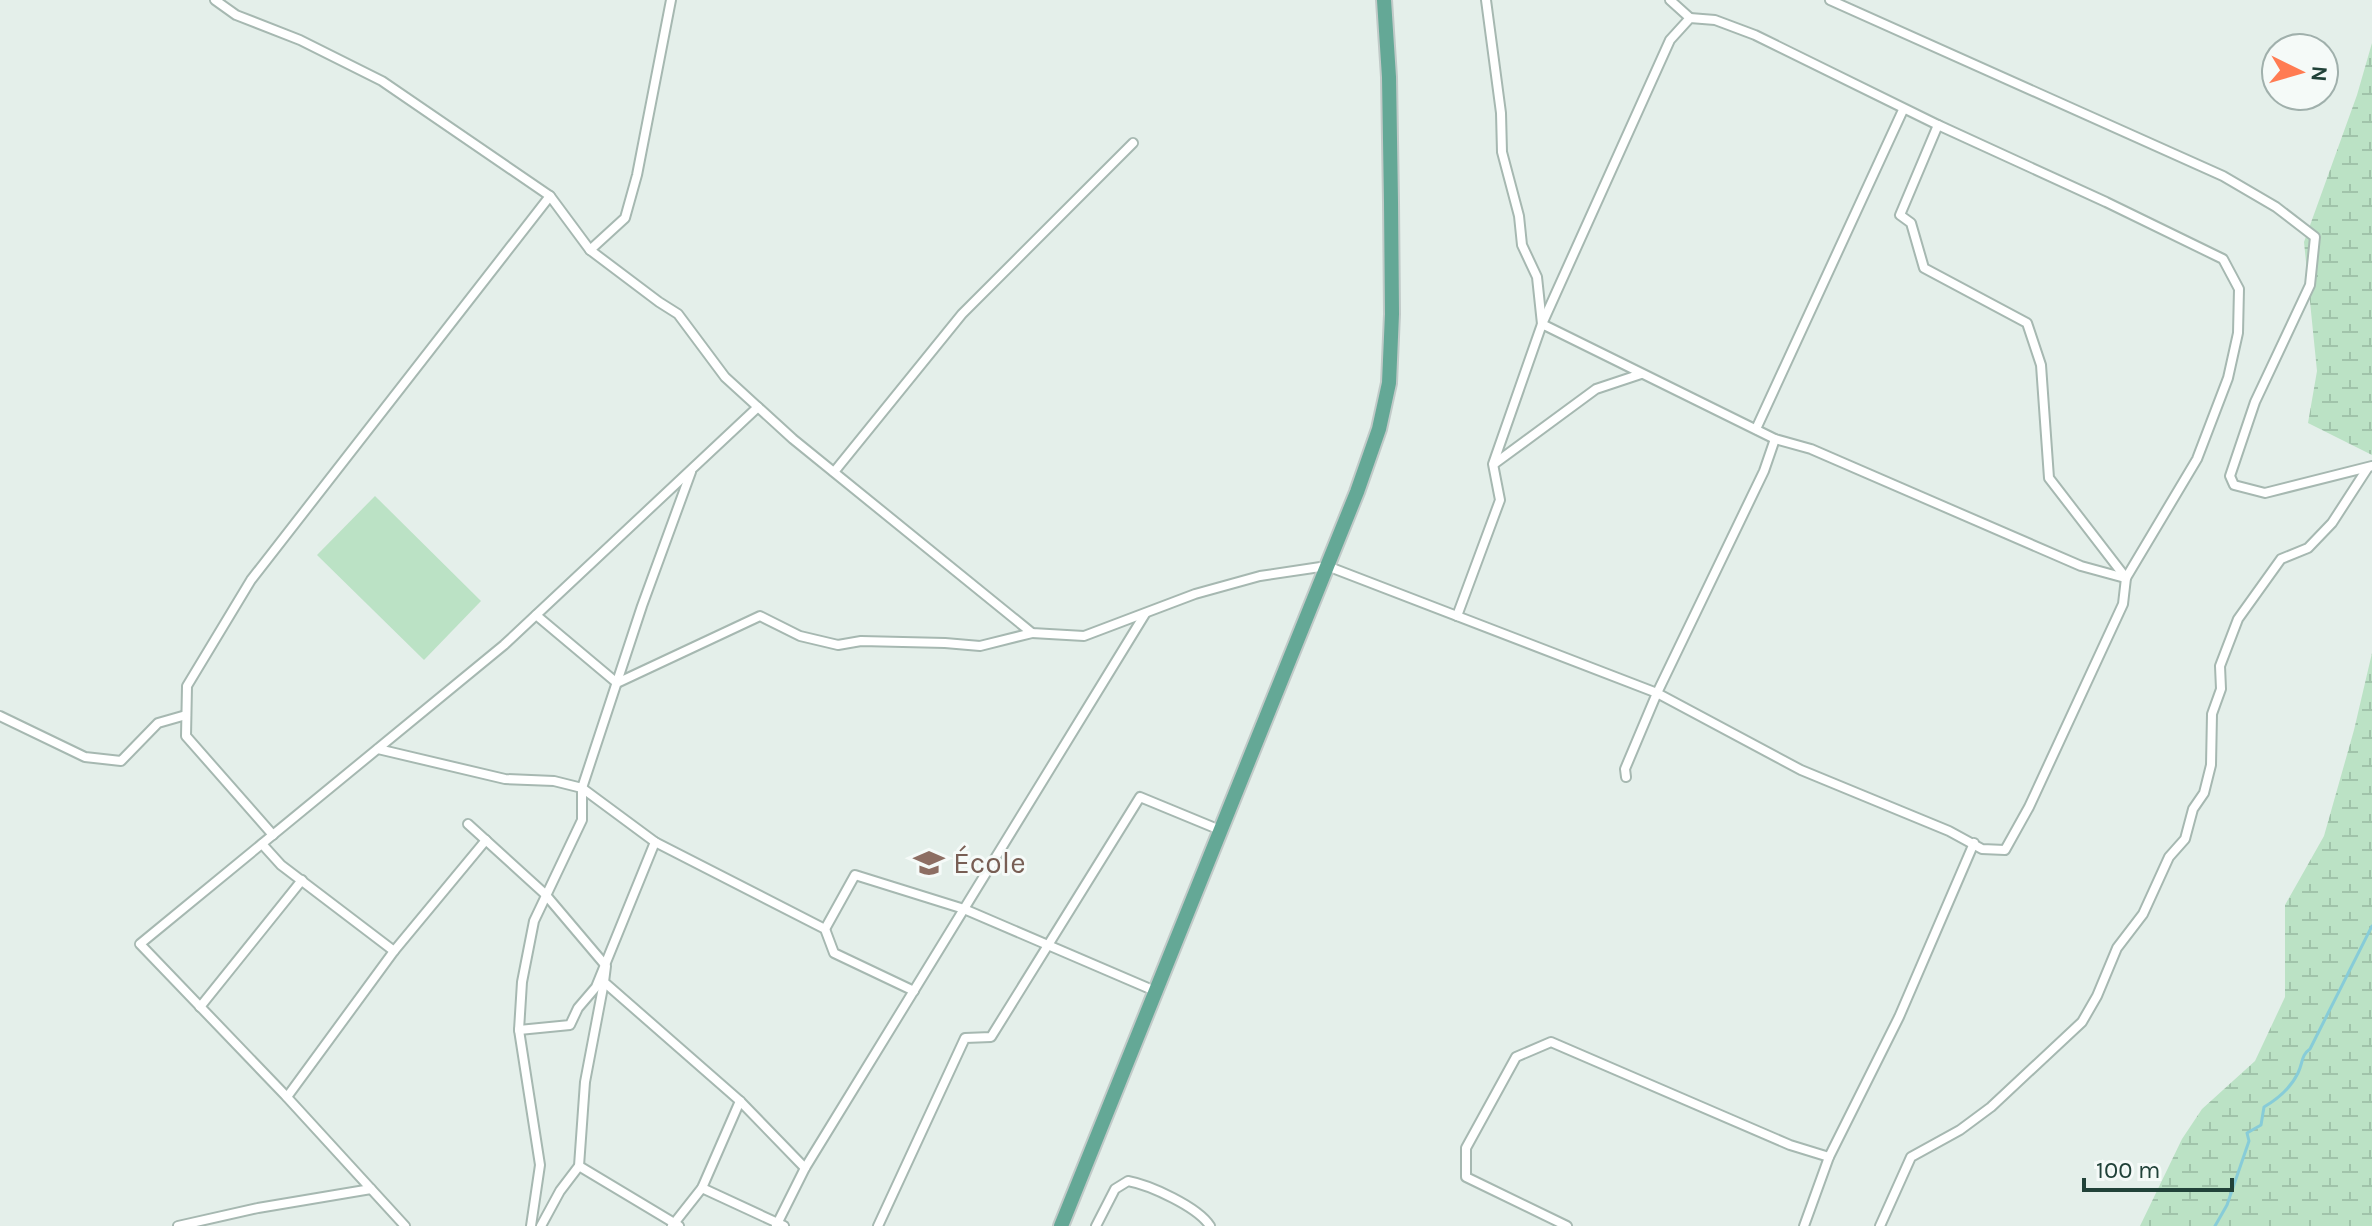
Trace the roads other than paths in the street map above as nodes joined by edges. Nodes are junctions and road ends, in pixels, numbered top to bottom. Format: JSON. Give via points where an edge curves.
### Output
{"nodes":[{"id":1,"x":215,"y":0,"type":"edge"},
{"id":2,"x":671,"y":0,"type":"edge"},
{"id":3,"x":1384,"y":0,"type":"edge"},
{"id":4,"x":1486,"y":0,"type":"edge"},
{"id":5,"x":1670,"y":0,"type":"edge"},
{"id":6,"x":1830,"y":0,"type":"edge"},
{"id":7,"x":1690,"y":18,"type":"junction"},
{"id":8,"x":1903,"y":110,"type":"junction"},
{"id":9,"x":1938,"y":125,"type":"junction"},
{"id":10,"x":1133,"y":143,"type":"dead end"},
{"id":11,"x":550,"y":196,"type":"junction"},
{"id":12,"x":590,"y":250,"type":"junction"},
{"id":13,"x":1542,"y":324,"type":"junction"},
{"id":14,"x":1642,"y":373,"type":"junction"},
{"id":15,"x":758,"y":407,"type":"junction"},
{"id":16,"x":1756,"y":429,"type":"junction"},
{"id":17,"x":1775,"y":439,"type":"junction"},
{"id":18,"x":1493,"y":464,"type":"junction"},
{"id":19,"x":2370,"y":467,"type":"edge"},
{"id":20,"x":693,"y":468,"type":"junction"},
{"id":21,"x":834,"y":472,"type":"junction"},
{"id":22,"x":1327,"y":566,"type":"junction"},
{"id":23,"x":2126,"y":578,"type":"junction"},
{"id":24,"x":1146,"y":613,"type":"junction"},
{"id":25,"x":536,"y":615,"type":"junction"},
{"id":26,"x":1457,"y":616,"type":"junction"},
{"id":27,"x":1032,"y":633,"type":"junction"},
{"id":28,"x":617,"y":683,"type":"junction"},
{"id":29,"x":1657,"y":693,"type":"junction"},
{"id":30,"x":186,"y":715,"type":"junction"},
{"id":31,"x":0,"y":716,"type":"edge"},
{"id":32,"x":378,"y":749,"type":"junction"},
{"id":33,"x":1626,"y":777,"type":"dead end"},
{"id":34,"x":582,"y":788,"type":"junction"},
{"id":35,"x":468,"y":824,"type":"dead end"},
{"id":36,"x":1220,"y":830,"type":"junction"},
{"id":37,"x":273,"y":835,"type":"junction"},
{"id":38,"x":486,"y":840,"type":"junction"},
{"id":39,"x":655,"y":842,"type":"junction"},
{"id":40,"x":1974,"y":843,"type":"junction"},
{"id":41,"x":262,"y":844,"type":"junction"},
{"id":42,"x":302,"y":880,"type":"junction"},
{"id":43,"x":545,"y":894,"type":"junction"},
{"id":44,"x":964,"y":909,"type":"junction"},
{"id":45,"x":825,"y":929,"type":"junction"},
{"id":46,"x":1048,"y":945,"type":"junction"},
{"id":47,"x":394,"y":951,"type":"junction"},
{"id":48,"x":606,"y":966,"type":"junction"},
{"id":49,"x":604,"y":982,"type":"junction"},
{"id":50,"x":914,"y":991,"type":"junction"},
{"id":51,"x":1155,"y":991,"type":"junction"},
{"id":52,"x":200,"y":1007,"type":"junction"},
{"id":53,"x":519,"y":1030,"type":"junction"},
{"id":54,"x":287,"y":1097,"type":"junction"},
{"id":55,"x":740,"y":1101,"type":"junction"},
{"id":56,"x":1829,"y":1157,"type":"junction"},
{"id":57,"x":579,"y":1166,"type":"junction"},
{"id":58,"x":805,"y":1168,"type":"junction"},
{"id":59,"x":702,"y":1188,"type":"junction"},
{"id":60,"x":371,"y":1189,"type":"junction"},
{"id":61,"x":675,"y":1225,"type":"edge"},
{"id":62,"x":779,"y":1225,"type":"edge"},
{"id":63,"x":178,"y":1226,"type":"edge"},
{"id":64,"x":405,"y":1226,"type":"edge"},
{"id":65,"x":531,"y":1226,"type":"edge"},
{"id":66,"x":541,"y":1226,"type":"edge"},
{"id":67,"x":878,"y":1226,"type":"edge"},
{"id":68,"x":1061,"y":1226,"type":"edge"},
{"id":69,"x":1096,"y":1226,"type":"edge"},
{"id":70,"x":1210,"y":1226,"type":"edge"},
{"id":71,"x":1567,"y":1226,"type":"edge"},
{"id":72,"x":1804,"y":1226,"type":"edge"},
{"id":73,"x":1880,"y":1226,"type":"edge"}],
"edges":[{"from":1,"to":11,"type":"street","via":[[236,15],[382,81]]},
{"from":2,"to":12,"type":"street","via":[[625,218]]},
{"from":3,"to":22,"type":"main road","via":[[1391,202],[1389,383],[1371,454]]},
{"from":4,"to":13,"type":"street","via":[[1502,152],[1522,245],[1537,277]]},
{"from":5,"to":7,"type":"street"},
{"from":6,"to":19,"type":"street","via":[[2223,176],[2315,237],[2310,285],[2255,402],[2230,476],[2234,485],[2265,493]]},
{"from":7,"to":8,"type":"street","via":[[1715,20],[1755,35]]},
{"from":7,"to":13,"type":"street","via":[[1670,40]]},
{"from":8,"to":9,"type":"street"},
{"from":8,"to":16,"type":"street"},
{"from":9,"to":23,"type":"street","via":[[1900,215],[1911,223],[1924,268],[2027,323],[2041,365],[2049,478]]},
{"from":9,"to":23,"type":"street","via":[[2223,259],[2239,289],[2238,333],[2228,378],[2197,459]]},
{"from":10,"to":21,"type":"street","via":[[962,314]]},
{"from":11,"to":12,"type":"street"},
{"from":11,"to":30,"type":"street","via":[[251,580],[187,686]]},
{"from":12,"to":15,"type":"street","via":[[678,314],[725,377]]},
{"from":13,"to":14,"type":"street"},
{"from":13,"to":18,"type":"street"},
{"from":14,"to":16,"type":"street"},
{"from":14,"to":18,"type":"street","via":[[1596,389]]},
{"from":15,"to":20,"type":"street"},
{"from":15,"to":21,"type":"street"},
{"from":16,"to":17,"type":"street"},
{"from":17,"to":23,"type":"street","via":[[1811,449],[2081,566]]},
{"from":17,"to":29,"type":"street"},
{"from":18,"to":26,"type":"street","via":[[1500,500]]},
{"from":19,"to":73,"type":"street","via":[[2332,523],[2308,548],[2281,559],[2238,619],[2220,666],[2205,790],[2185,839],[2169,857],[2143,914],[2117,948],[2082,1022],[1988,1110],[1911,1157]]},
{"from":20,"to":25,"type":"street"},
{"from":20,"to":28,"type":"street"},
{"from":21,"to":27,"type":"street"},
{"from":22,"to":24,"type":"street","via":[[1260,576]]},
{"from":22,"to":26,"type":"street"},
{"from":22,"to":36,"type":"main road"},
{"from":23,"to":40,"type":"street","via":[[2123,604],[2005,850],[1982,849]]},
{"from":24,"to":27,"type":"street","via":[[1084,636]]},
{"from":24,"to":44,"type":"street"},
{"from":25,"to":28,"type":"street"},
{"from":25,"to":32,"type":"street"},
{"from":26,"to":29,"type":"street"},
{"from":27,"to":28,"type":"street","via":[[980,646],[861,641],[838,645],[800,636],[760,616]]},
{"from":28,"to":34,"type":"street"},
{"from":29,"to":33,"type":"street"},
{"from":29,"to":40,"type":"street","via":[[1801,770]]},
{"from":30,"to":31,"type":"street","via":[[158,723],[121,761],[85,757]]},
{"from":30,"to":37,"type":"street","via":[[186,736]]},
{"from":32,"to":34,"type":"street","via":[[505,779]]},
{"from":32,"to":37,"type":"street"},
{"from":34,"to":39,"type":"street"},
{"from":34,"to":43,"type":"street","via":[[582,820]]},
{"from":35,"to":38,"type":"street"},
{"from":36,"to":46,"type":"street","via":[[1140,797]]},
{"from":36,"to":51,"type":"main road"},
{"from":37,"to":41,"type":"street"},
{"from":38,"to":43,"type":"street"},
{"from":38,"to":47,"type":"street"},
{"from":39,"to":45,"type":"street"},
{"from":39,"to":48,"type":"street"},
{"from":40,"to":56,"type":"street","via":[[1899,1017]]},
{"from":41,"to":42,"type":"street"},
{"from":41,"to":52,"type":"street","via":[[140,944]]},
{"from":42,"to":47,"type":"street"},
{"from":42,"to":52,"type":"street"},
{"from":43,"to":48,"type":"street"},
{"from":43,"to":53,"type":"street","via":[[522,982]]},
{"from":44,"to":45,"type":"street","via":[[855,875]]},
{"from":44,"to":46,"type":"street"},
{"from":44,"to":50,"type":"street"},
{"from":45,"to":50,"type":"street","via":[[834,953]]},
{"from":46,"to":51,"type":"street"},
{"from":46,"to":67,"type":"street","via":[[991,1037],[965,1038]]},
{"from":47,"to":54,"type":"street"},
{"from":48,"to":49,"type":"street"},
{"from":48,"to":53,"type":"street","via":[[570,1025]]},
{"from":49,"to":55,"type":"street"},
{"from":49,"to":57,"type":"street","via":[[585,1082]]},
{"from":50,"to":58,"type":"street"},
{"from":51,"to":68,"type":"main road"},
{"from":52,"to":54,"type":"street"},
{"from":53,"to":65,"type":"street","via":[[540,1165]]},
{"from":54,"to":60,"type":"street"},
{"from":55,"to":58,"type":"street"},
{"from":55,"to":59,"type":"street"},
{"from":56,"to":71,"type":"street","via":[[1551,1042],[1516,1057],[1466,1148],[1466,1177]]},
{"from":56,"to":72,"type":"street"},
{"from":57,"to":61,"type":"street"},
{"from":57,"to":66,"type":"street"},
{"from":58,"to":62,"type":"street"},
{"from":59,"to":61,"type":"street"},
{"from":59,"to":62,"type":"street"},
{"from":60,"to":63,"type":"street"},
{"from":60,"to":64,"type":"street"},
{"from":69,"to":70,"type":"street","via":[[1115,1189],[1128,1181],[1188,1207]]}]}
